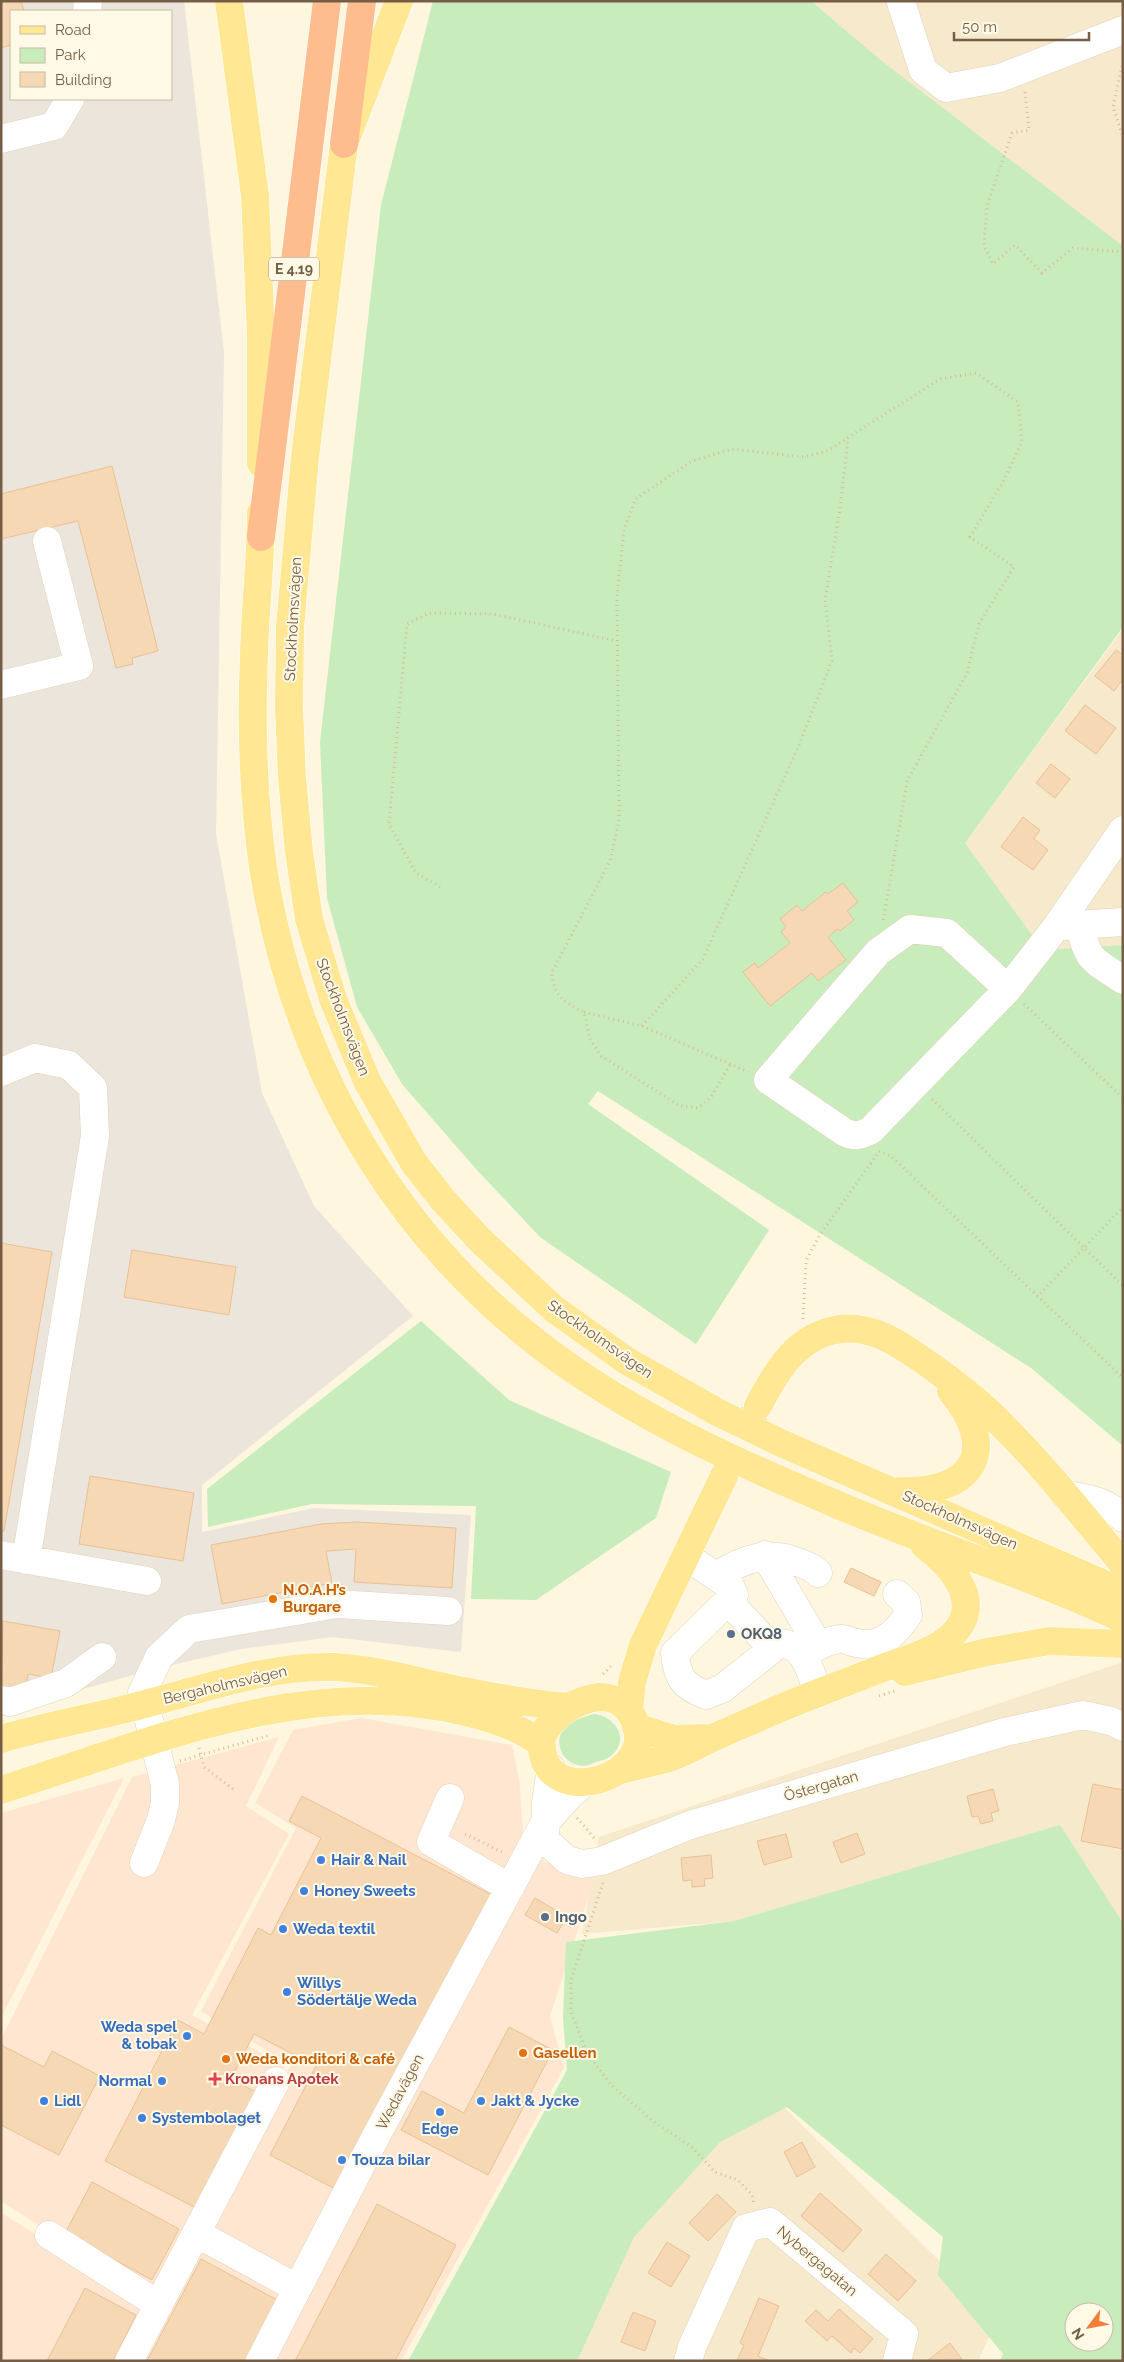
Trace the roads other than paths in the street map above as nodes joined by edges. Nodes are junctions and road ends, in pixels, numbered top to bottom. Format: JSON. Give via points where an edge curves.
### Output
{"nodes":[{"id":1,"x":229,"y":1,"type":"edge"},
{"id":2,"x":327,"y":1,"type":"edge"},
{"id":3,"x":362,"y":1,"type":"edge"},
{"id":4,"x":399,"y":1,"type":"edge"},
{"id":5,"x":901,"y":2,"type":"edge"},
{"id":6,"x":1123,"y":30,"type":"edge"},
{"id":7,"x":69,"y":100,"type":"edge"},
{"id":8,"x":1,"y":139,"type":"edge"},
{"id":9,"x":344,"y":144,"type":"junction"},
{"id":10,"x":261,"y":536,"type":"junction"},
{"id":11,"x":48,"y":541,"type":"dead end"},
{"id":12,"x":1,"y":685,"type":"edge"},
{"id":13,"x":1123,"y":830,"type":"edge"},
{"id":14,"x":1123,"y":922,"type":"edge"},
{"id":15,"x":1068,"y":926,"type":"junction"},
{"id":16,"x":1123,"y":980,"type":"edge"},
{"id":17,"x":1008,"y":989,"type":"junction"},
{"id":18,"x":1,"y":1072,"type":"edge"},
{"id":19,"x":931,"y":1366,"type":"junction"},
{"id":20,"x":758,"y":1406,"type":"tunnel mouth"},
{"id":21,"x":724,"y":1476,"type":"tunnel mouth"},
{"id":22,"x":893,"y":1491,"type":"junction"},
{"id":23,"x":1065,"y":1495,"type":"junction"},
{"id":24,"x":1123,"y":1518,"type":"edge"},
{"id":25,"x":911,"y":1536,"type":"junction"},
{"id":26,"x":765,"y":1555,"type":"junction"},
{"id":27,"x":686,"y":1556,"type":"junction"},
{"id":28,"x":14,"y":1557,"type":"edge"},
{"id":29,"x":1123,"y":1564,"type":"edge"},
{"id":30,"x":818,"y":1573,"type":"dead end"},
{"id":31,"x":716,"y":1576,"type":"junction"},
{"id":32,"x":147,"y":1581,"type":"dead end"},
{"id":33,"x":1123,"y":1592,"type":"edge"},
{"id":34,"x":897,"y":1594,"type":"dead end"},
{"id":35,"x":729,"y":1602,"type":"junction"},
{"id":36,"x":448,"y":1611,"type":"dead end"},
{"id":37,"x":1123,"y":1619,"type":"edge"},
{"id":38,"x":1123,"y":1644,"type":"edge"},
{"id":39,"x":643,"y":1645,"type":"junction"},
{"id":40,"x":772,"y":1648,"type":"junction"},
{"id":41,"x":811,"y":1650,"type":"junction"},
{"id":42,"x":102,"y":1657,"type":"dead end"},
{"id":43,"x":828,"y":1690,"type":"junction"},
{"id":44,"x":599,"y":1697,"type":"junction"},
{"id":45,"x":1,"y":1700,"type":"edge"},
{"id":46,"x":144,"y":1705,"type":"junction"},
{"id":47,"x":569,"y":1707,"type":"junction"},
{"id":48,"x":633,"y":1719,"type":"junction"},
{"id":49,"x":1123,"y":1727,"type":"edge"},
{"id":50,"x":715,"y":1737,"type":"junction"},
{"id":51,"x":1,"y":1739,"type":"edge"},
{"id":52,"x":157,"y":1753,"type":"junction"},
{"id":53,"x":546,"y":1756,"type":"junction"},
{"id":54,"x":620,"y":1770,"type":"junction"},
{"id":55,"x":583,"y":1784,"type":"junction"},
{"id":56,"x":1,"y":1790,"type":"edge"},
{"id":57,"x":445,"y":1810,"type":"road end"},
{"id":58,"x":544,"y":1824,"type":"junction"},
{"id":59,"x":144,"y":1863,"type":"dead end"},
{"id":60,"x":510,"y":1888,"type":"junction"},
{"id":61,"x":276,"y":2081,"type":"dead end"},
{"id":62,"x":196,"y":2233,"type":"junction"},
{"id":63,"x":49,"y":2235,"type":"dead end"},
{"id":64,"x":297,"y":2288,"type":"junction"},
{"id":65,"x":159,"y":2305,"type":"junction"},
{"id":66,"x":129,"y":2361,"type":"edge"},
{"id":67,"x":260,"y":2361,"type":"edge"},
{"id":68,"x":688,"y":2361,"type":"edge"},
{"id":69,"x":897,"y":2361,"type":"edge"}],
"edges":[{"from":1,"to":10,"type":"main road","name":"Stockholmsvägen","via":[[255,196],[259,258]]},
{"from":2,"to":10,"type":"highway","number":"E 4.19"},
{"from":3,"to":9,"type":"highway","number":"E 4.19"},
{"from":4,"to":9,"type":"main road","name":"Stockholmsvägen"},
{"from":5,"to":6,"type":"street","via":[[923,70],[946,88],[1000,78]]},
{"from":7,"to":8,"type":"street","via":[[54,126]]},
{"from":9,"to":22,"type":"main road","name":"Stockholmsvägen","number":"E 4.19","via":[[297,537],[290,628],[289,707],[299,852],[309,918],[349,1040],[367,1081],[414,1163],[480,1240],[554,1308],[627,1361],[717,1412]]},
{"from":10,"to":25,"type":"main road","name":"Stockholmsvägen","number":"E 4.19","via":[[252,728],[263,865],[274,923],[300,1017],[320,1066],[365,1152],[426,1237],[493,1306],[550,1353],[590,1381],[678,1432],[759,1471]]},
{"from":11,"to":12,"type":"street","via":[[79,666]]},
{"from":13,"to":15,"type":"street"},
{"from":14,"to":15,"type":"street"},
{"from":15,"to":16,"type":"street","via":[[1091,958]]},
{"from":15,"to":17,"type":"street"},
{"from":17,"to":17,"type":"street","via":[[862,1135],[852,1136],[768,1080],[878,952],[910,929],[947,933]]},
{"from":18,"to":28,"type":"street","via":[[35,1058],[69,1065],[93,1088],[94,1136]]},
{"from":19,"to":20,"type":"main road","via":[[883,1335],[842,1328],[824,1333],[799,1347],[780,1368]]},
{"from":19,"to":22,"type":"main road","via":[[969,1417],[975,1440],[974,1460],[968,1470],[947,1486]]},
{"from":19,"to":23,"type":"main road","via":[[1002,1424]]},
{"from":21,"to":27,"type":"main road"},
{"from":22,"to":33,"type":"main road","name":"Stockholmsvägen","number":"E 4.19"},
{"from":23,"to":24,"type":"street","via":[[1101,1501]]},
{"from":23,"to":29,"type":"main road"},
{"from":25,"to":37,"type":"main road","name":"Stockholmsvägen","number":"E 4.19","via":[[999,1567]]},
{"from":25,"to":43,"type":"main road","via":[[947,1565],[963,1590],[966,1602],[959,1627],[937,1645]]},
{"from":26,"to":30,"type":"street","via":[[810,1565]]},
{"from":26,"to":31,"type":"street","via":[[737,1563]]},
{"from":26,"to":41,"type":"street"},
{"from":27,"to":31,"type":"street"},
{"from":27,"to":39,"type":"main road"},
{"from":28,"to":32,"type":"street"},
{"from":31,"to":35,"type":"street","via":[[730,1586],[734,1595]]},
{"from":34,"to":41,"type":"street","via":[[906,1602],[908,1615],[895,1633],[878,1643],[859,1644],[842,1639]]},
{"from":35,"to":40,"type":"street"},
{"from":35,"to":40,"type":"street","via":[[675,1653],[676,1672],[689,1688],[706,1695],[723,1688]]},
{"from":36,"to":46,"type":"street","via":[[338,1604],[189,1629],[159,1657],[142,1693]]},
{"from":38,"to":43,"type":"main road","via":[[1049,1641],[1019,1645]]},
{"from":39,"to":44,"type":"main road"},
{"from":39,"to":48,"type":"main road","via":[[632,1682]]},
{"from":40,"to":41,"type":"street","via":[[790,1644]]},
{"from":41,"to":43,"type":"street"},
{"from":42,"to":45,"type":"street","via":[[66,1683],[10,1702]]},
{"from":43,"to":50,"type":"main road"},
{"from":44,"to":47,"type":"main road"},
{"from":44,"to":48,"type":"main road","via":[[616,1700]]},
{"from":46,"to":47,"type":"main road","name":"Bergaholmsvägen","via":[[252,1676],[312,1667],[374,1672],[484,1695]]},
{"from":46,"to":51,"type":"main road","name":"Bergaholmsvägen"},
{"from":46,"to":52,"type":"street"},
{"from":47,"to":53,"type":"main road","via":[[546,1728],[542,1736]]},
{"from":48,"to":50,"type":"main road","via":[[674,1739]]},
{"from":48,"to":54,"type":"main road","via":[[636,1746]]},
{"from":49,"to":58,"type":"street","name":"Östergatan","via":[[1083,1715],[1005,1732],[690,1825],[602,1861],[582,1864],[567,1860],[545,1840]]},
{"from":50,"to":54,"type":"main road","via":[[671,1757]]},
{"from":52,"to":53,"type":"main road","via":[[269,1709],[341,1700],[390,1700],[444,1707],[492,1719],[516,1728]]},
{"from":52,"to":56,"type":"main road"},
{"from":52,"to":59,"type":"street","via":[[165,1784],[165,1803],[154,1842]]},
{"from":53,"to":55,"type":"main road","via":[[565,1779]]},
{"from":53,"to":58,"type":"street","name":"Östergatan"},
{"from":54,"to":55,"type":"main road"},
{"from":55,"to":58,"type":"street"},
{"from":57,"to":60,"type":"street","via":[[431,1842]]},
{"from":58,"to":60,"type":"street","name":"Wedavägen"},
{"from":60,"to":64,"type":"street","name":"Wedavägen"},
{"from":61,"to":62,"type":"street"},
{"from":62,"to":64,"type":"street"},
{"from":62,"to":65,"type":"street"},
{"from":63,"to":65,"type":"street"},
{"from":64,"to":67,"type":"street","name":"Wedavägen"},
{"from":65,"to":66,"type":"street"},
{"from":68,"to":69,"type":"street","name":"Nybergagatan","via":[[746,2228],[770,2222],[904,2334]]}]}
